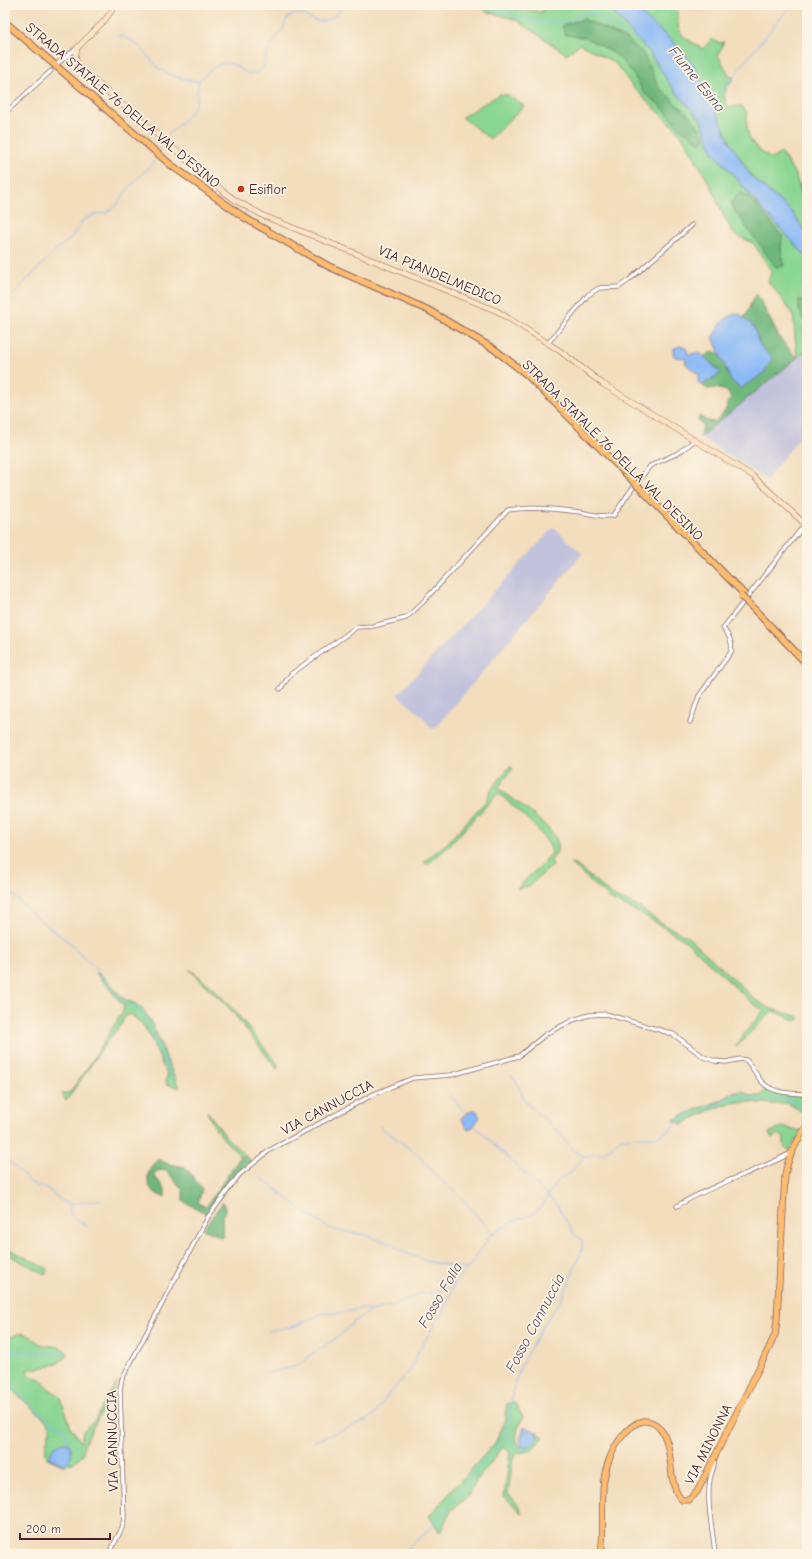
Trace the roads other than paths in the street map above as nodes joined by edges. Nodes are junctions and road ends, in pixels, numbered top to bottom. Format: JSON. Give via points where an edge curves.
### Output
{"nodes":[{"id":1,"x":116,"y":5,"type":"edge"},
{"id":2,"x":5,"y":22,"type":"edge"},
{"id":3,"x":5,"y":28,"type":"edge"},
{"id":4,"x":77,"y":48,"type":"junction"},
{"id":5,"x":66,"y":57,"type":"junction"},
{"id":6,"x":76,"y":63,"type":"junction"},
{"id":7,"x":57,"y":64,"type":"dead end"},
{"id":8,"x":52,"y":71,"type":"dead end"},
{"id":9,"x":5,"y":113,"type":"edge"},
{"id":10,"x":692,"y":226,"type":"dead end"},
{"id":11,"x":548,"y":343,"type":"junction"},
{"id":12,"x":694,"y":441,"type":"junction"},
{"id":13,"x":635,"y":486,"type":"junction"},
{"id":14,"x":806,"y":525,"type":"edge"},
{"id":15,"x":749,"y":602,"type":"junction"},
{"id":16,"x":807,"y":658,"type":"edge"},
{"id":17,"x":807,"y":664,"type":"edge"},
{"id":18,"x":280,"y":689,"type":"dead end"},
{"id":19,"x":690,"y":722,"type":"dead end"},
{"id":20,"x":807,"y":1094,"type":"edge"},
{"id":21,"x":807,"y":1126,"type":"edge"},
{"id":22,"x":791,"y":1153,"type":"junction"},
{"id":23,"x":677,"y":1206,"type":"dead end"},
{"id":24,"x":714,"y":1458,"type":"junction"},
{"id":25,"x":109,"y":1554,"type":"edge"},
{"id":26,"x":601,"y":1554,"type":"edge"},
{"id":27,"x":715,"y":1554,"type":"edge"}],
"edges":[{"from":1,"to":4,"type":"main road"},
{"from":2,"to":13,"type":"highway","name":"STRADA STATALE 76 DELLA VAL D'ESINO","via":[[171,165],[245,218],[322,263],[428,310],[494,349],[526,374]]},
{"from":3,"to":13,"type":"highway","name":"STRADA STATALE 76 DELLA VAL D'ESINO","via":[[170,168],[243,221],[326,269],[426,314],[491,352],[529,382]]},
{"from":4,"to":5,"type":"street"},
{"from":4,"to":6,"type":"main road"},
{"from":5,"to":6,"type":"street"},
{"from":5,"to":7,"type":"street"},
{"from":6,"to":11,"type":"main road","name":"VIA PIANDELMEDICO","via":[[222,191],[251,209],[497,311]]},
{"from":8,"to":9,"type":"street"},
{"from":10,"to":11,"type":"street","via":[[624,284],[619,287],[598,288],[588,295]]},
{"from":11,"to":12,"type":"main road","name":"VIA PIANDELMEDICO","via":[[603,384]]},
{"from":12,"to":14,"type":"main road","name":"VIA PIANDELMEDICO","via":[[753,476]]},
{"from":12,"to":18,"type":"street","via":[[678,453],[650,466],[614,515],[607,517],[566,511],[508,510],[406,618],[373,626],[356,627],[291,674]]},
{"from":13,"to":15,"type":"highway","name":"STRADA STATALE 76 DELLA VAL D'ESINO","bridge":true},
{"from":14,"to":19,"type":"street","via":[[723,628],[730,637],[731,652],[699,696]]},
{"from":15,"to":16,"type":"highway","name":"STRADA STATALE 76 DELLA VAL D'ESINO"},
{"from":15,"to":17,"type":"highway","name":"STRADA STATALE 76 DELLA VAL D'ESINO"},
{"from":20,"to":25,"type":"street","name":"VIA CANNUCCIA","via":[[770,1088],[762,1082],[746,1060],[715,1061],[704,1057],[673,1034],[606,1014],[589,1015],[546,1034],[519,1056],[451,1075],[413,1078],[374,1094],[270,1150],[239,1175],[208,1217],[122,1379],[120,1388],[124,1518]]},
{"from":21,"to":22,"type":"main road","name":"VIA MINONNA"},
{"from":22,"to":23,"type":"street"},
{"from":22,"to":24,"type":"main road","name":"VIA MINONNA","via":[[785,1175],[774,1335]]},
{"from":24,"to":26,"type":"main road","name":"VIA MINONNA","via":[[693,1497],[682,1500],[676,1491],[665,1438],[659,1426],[647,1421],[629,1428],[610,1455],[604,1472]]},
{"from":24,"to":27,"type":"street","via":[[715,1464],[709,1486]]}]}
